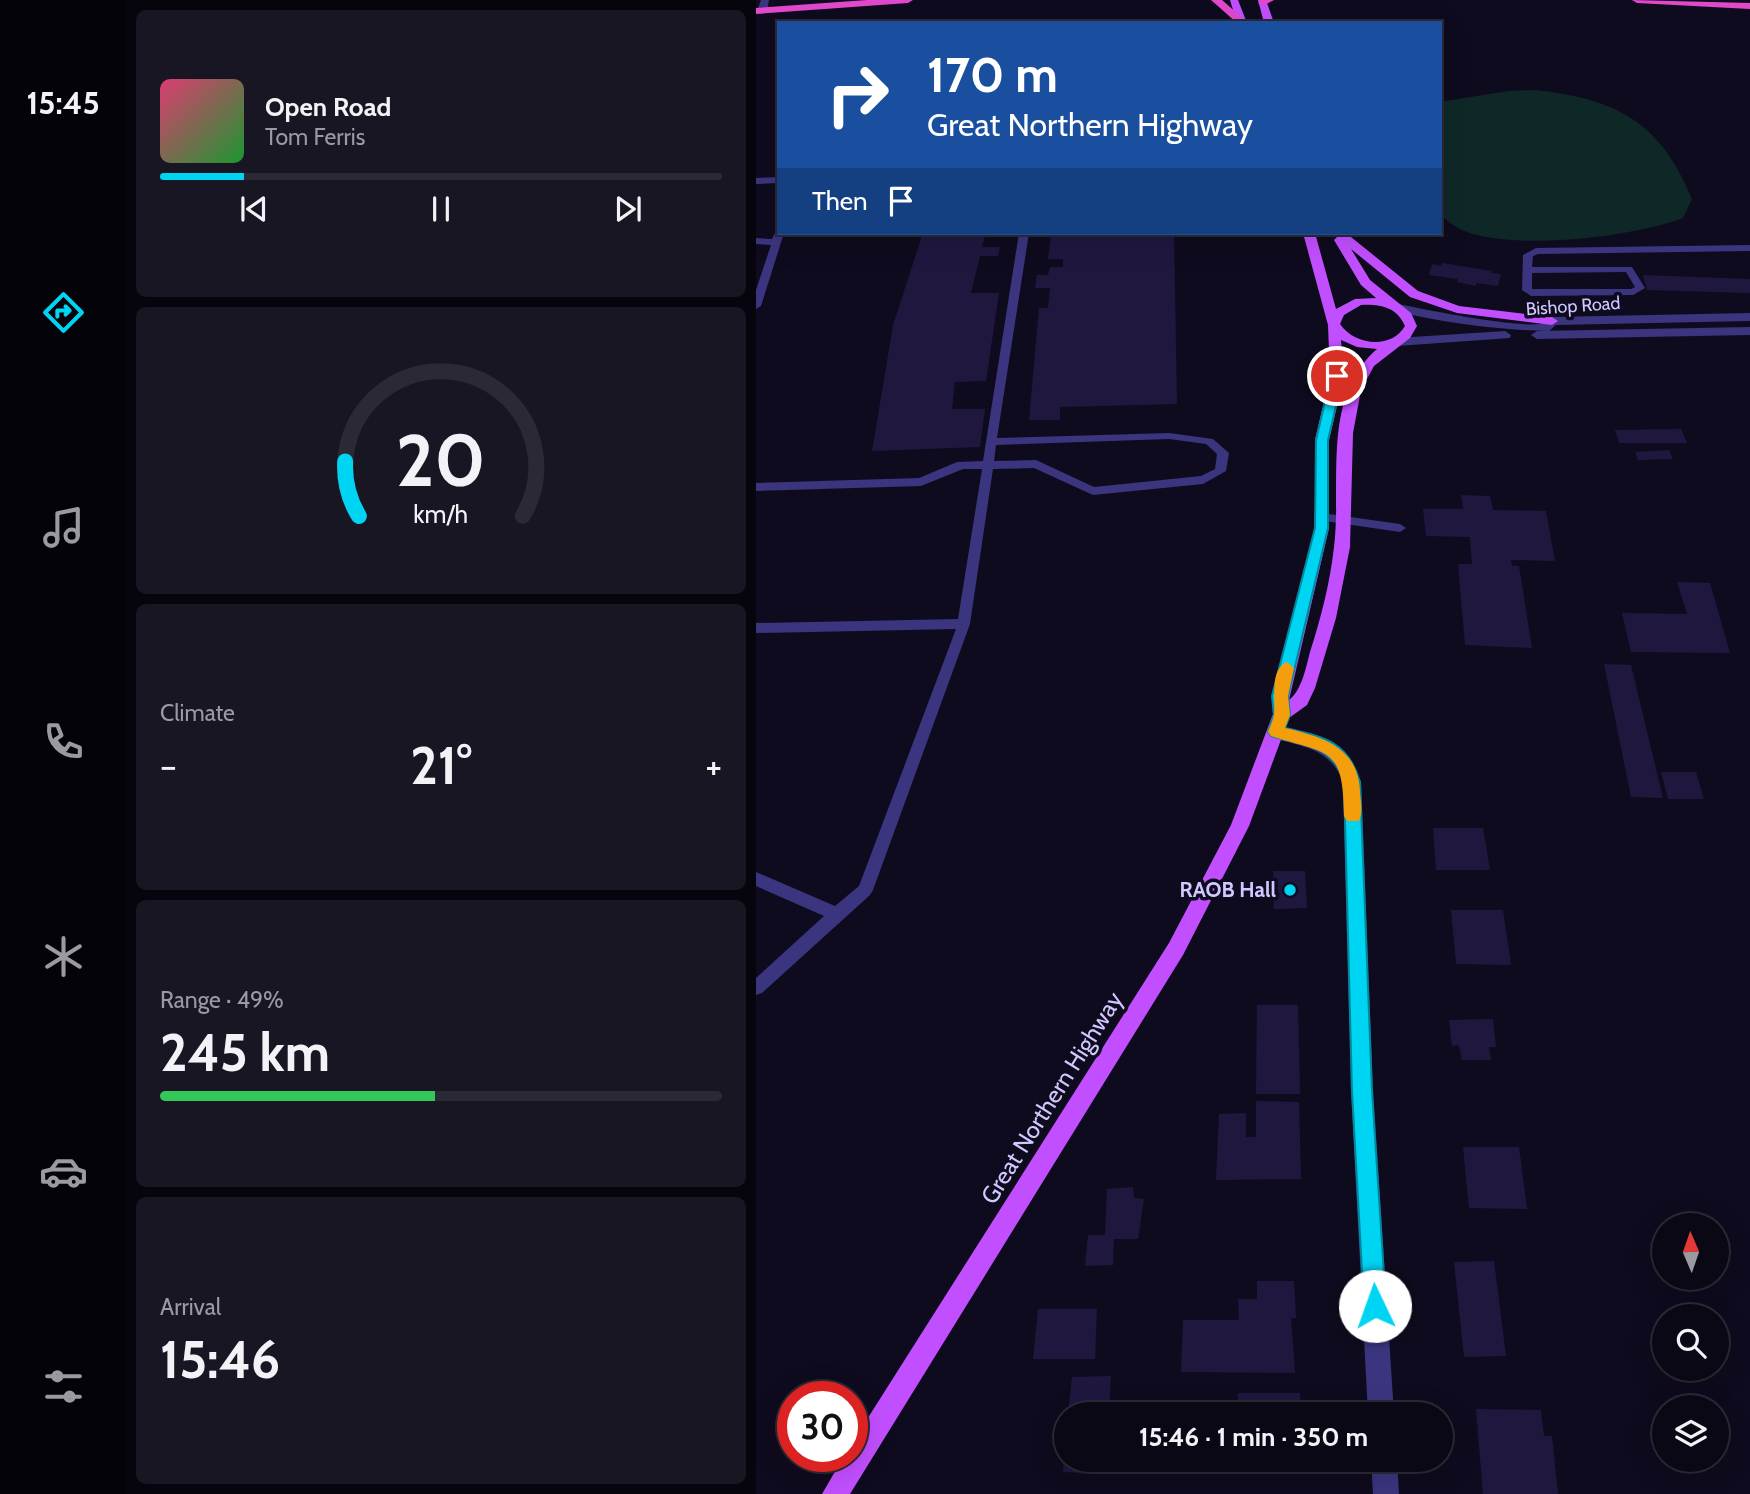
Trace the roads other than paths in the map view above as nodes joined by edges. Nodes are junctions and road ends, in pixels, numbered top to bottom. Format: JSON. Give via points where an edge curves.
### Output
{"nodes":[{"id":1,"x":786,"y":0,"type":"edge"},
{"id":2,"x":908,"y":0,"type":"edge"},
{"id":3,"x":1216,"y":0,"type":"edge"},
{"id":4,"x":1234,"y":0,"type":"edge"},
{"id":5,"x":1637,"y":0,"type":"edge"},
{"id":6,"x":1264,"y":1,"type":"edge"},
{"id":7,"x":760,"y":5,"type":"edge"},
{"id":8,"x":1750,"y":6,"type":"edge"},
{"id":9,"x":1240,"y":21,"type":"edge"},
{"id":10,"x":1241,"y":21,"type":"edge"},
{"id":11,"x":1269,"y":21,"type":"edge"},
{"id":12,"x":756,"y":182,"type":"edge"},
{"id":13,"x":777,"y":182,"type":"edge"},
{"id":14,"x":1024,"y":235,"type":"edge"},
{"id":15,"x":1309,"y":235,"type":"edge"},
{"id":16,"x":1339,"y":235,"type":"edge"},
{"id":17,"x":1340,"y":235,"type":"edge"},
{"id":18,"x":778,"y":237,"type":"edge"},
{"id":19,"x":756,"y":242,"type":"edge"},
{"id":20,"x":1750,"y":248,"type":"edge"},
{"id":21,"x":1527,"y":270,"type":"junction"},
{"id":22,"x":756,"y":306,"type":"edge"},
{"id":23,"x":1395,"y":307,"type":"junction"},
{"id":24,"x":1750,"y":317,"type":"edge"},
{"id":25,"x":1552,"y":321,"type":"junction"},
{"id":26,"x":1334,"y":324,"type":"junction"},
{"id":27,"x":1750,"y":331,"type":"edge"},
{"id":28,"x":1395,"y":342,"type":"junction"},
{"id":29,"x":991,"y":442,"type":"junction"},
{"id":30,"x":988,"y":465,"type":"junction"},
{"id":31,"x":756,"y":487,"type":"edge"},
{"id":32,"x":1322,"y":517,"type":"junction"},
{"id":33,"x":1345,"y":520,"type":"junction"},
{"id":34,"x":1401,"y":527,"type":"dead end"},
{"id":35,"x":964,"y":624,"type":"junction"},
{"id":36,"x":756,"y":628,"type":"edge"},
{"id":37,"x":1279,"y":723,"type":"junction"},
{"id":38,"x":756,"y":879,"type":"edge"},
{"id":39,"x":837,"y":914,"type":"junction"},
{"id":40,"x":756,"y":988,"type":"edge"},
{"id":41,"x":1380,"y":1402,"type":"edge"},
{"id":42,"x":1385,"y":1472,"type":"edge"},
{"id":43,"x":835,"y":1494,"type":"edge"},
{"id":44,"x":1386,"y":1494,"type":"edge"}],
"edges":[{"from":1,"to":7,"type":"highway"},
{"from":2,"to":7,"type":"highway"},
{"from":3,"to":9,"type":"highway"},
{"from":4,"to":10,"type":"main road"},
{"from":5,"to":8,"type":"highway"},
{"from":6,"to":11,"type":"main road"},
{"from":12,"to":13,"type":"lane"},
{"from":14,"to":29,"type":"lane"},
{"from":15,"to":26,"type":"main road","name":"Great Northern Highway"},
{"from":16,"to":23,"type":"main road","via":[[1365,282]]},
{"from":17,"to":25,"type":"main road","via":[[1414,294],[1457,309]]},
{"from":18,"to":19,"type":"lane"},
{"from":18,"to":22,"type":"lane"},
{"from":20,"to":21,"type":"lane","via":[[1536,251],[1528,255]]},
{"from":21,"to":21,"type":"lane","via":[[1629,269],[1640,290],[1531,293]]},
{"from":23,"to":25,"type":"street","name":"Bishop Road","via":[[1502,326],[1549,327]]},
{"from":23,"to":26,"type":"main road","via":[[1376,302],[1353,304],[1337,314]]},
{"from":23,"to":28,"type":"main road","via":[[1408,316],[1412,326]]},
{"from":24,"to":25,"type":"street","name":"Bishop Road"},
{"from":26,"to":28,"type":"main road","via":[[1353,342]]},
{"from":26,"to":32,"type":"main road","name":"Great Northern Highway","via":[[1337,376],[1322,440]]},
{"from":27,"to":28,"type":"street","name":"Bishop Road","via":[[1452,336]]},
{"from":28,"to":33,"type":"main road","name":"Great Northern Highway","via":[[1374,358],[1354,389],[1346,431]]},
{"from":29,"to":30,"type":"lane"},
{"from":29,"to":30,"type":"lane","via":[[1169,436],[1209,441],[1223,453],[1220,471],[1203,480],[1093,491],[1036,464]]},
{"from":30,"to":31,"type":"lane","via":[[961,465],[921,482]]},
{"from":30,"to":35,"type":"lane"},
{"from":32,"to":33,"type":"lane"},
{"from":32,"to":37,"type":"main road","name":"Great Northern Highway","via":[[1316,561],[1280,696]]},
{"from":33,"to":34,"type":"lane"},
{"from":33,"to":37,"type":"main road","name":"Great Northern Highway","via":[[1336,576],[1307,688]]},
{"from":35,"to":36,"type":"lane"},
{"from":35,"to":39,"type":"lane","via":[[865,890]]},
{"from":37,"to":41,"type":"street","via":[[1335,751],[1347,765],[1352,782],[1362,1091]]},
{"from":37,"to":43,"type":"main road","name":"Great Northern Highway","via":[[1240,826],[1176,949]]},
{"from":38,"to":39,"type":"lane"},
{"from":39,"to":40,"type":"lane"},
{"from":42,"to":44,"type":"street"}]}
